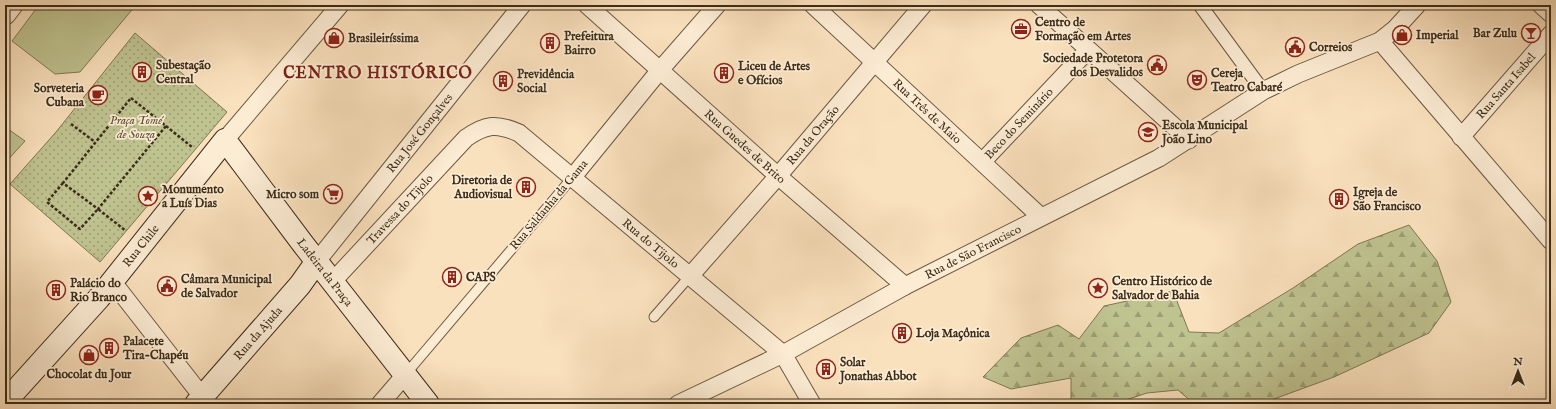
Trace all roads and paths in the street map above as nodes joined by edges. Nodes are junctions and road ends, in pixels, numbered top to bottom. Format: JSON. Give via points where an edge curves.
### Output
{"nodes":[{"id":1,"x":12,"y":5,"type":"edge"},
{"id":2,"x":340,"y":5,"type":"edge"},
{"id":3,"x":522,"y":5,"type":"edge"},
{"id":4,"x":587,"y":5,"type":"edge"},
{"id":5,"x":717,"y":5,"type":"edge"},
{"id":6,"x":813,"y":5,"type":"edge"},
{"id":7,"x":923,"y":5,"type":"edge"},
{"id":8,"x":1039,"y":5,"type":"edge"},
{"id":9,"x":1200,"y":5,"type":"edge"},
{"id":10,"x":1417,"y":5,"type":"edge"},
{"id":11,"x":1541,"y":5,"type":"edge"},
{"id":12,"x":5,"y":14,"type":"edge"},
{"id":13,"x":1551,"y":14,"type":"edge"},
{"id":14,"x":1551,"y":34,"type":"edge"},
{"id":15,"x":1380,"y":41,"type":"junction"},
{"id":16,"x":1088,"y":50,"type":"junction"},
{"id":17,"x":876,"y":61,"type":"junction"},
{"id":18,"x":660,"y":70,"type":"junction"},
{"id":19,"x":1263,"y":91,"type":"junction"},
{"id":20,"x":71,"y":124,"type":"dead end"},
{"id":21,"x":166,"y":126,"type":"junction"},
{"id":22,"x":1461,"y":137,"type":"junction"},
{"id":23,"x":466,"y":138,"type":"joint"},
{"id":24,"x":225,"y":140,"type":"junction"},
{"id":25,"x":1189,"y":140,"type":"junction"},
{"id":26,"x":95,"y":142,"type":"junction"},
{"id":27,"x":198,"y":152,"type":"dead end"},
{"id":28,"x":983,"y":161,"type":"junction"},
{"id":29,"x":778,"y":176,"type":"junction"},
{"id":30,"x":572,"y":178,"type":"junction"},
{"id":31,"x":63,"y":183,"type":"junction"},
{"id":32,"x":98,"y":209,"type":"junction"},
{"id":33,"x":1041,"y":217,"type":"junction"},
{"id":34,"x":1551,"y":241,"type":"edge"},
{"id":35,"x":142,"y":244,"type":"junction"},
{"id":36,"x":317,"y":261,"type":"junction"},
{"id":37,"x":690,"y":276,"type":"junction"},
{"id":38,"x":112,"y":281,"type":"junction"},
{"id":39,"x":333,"y":281,"type":"junction"},
{"id":40,"x":905,"y":286,"type":"junction"},
{"id":41,"x":654,"y":317,"type":"dead end"},
{"id":42,"x":783,"y":354,"type":"junction"},
{"id":43,"x":405,"y":375,"type":"junction"},
{"id":44,"x":5,"y":402,"type":"edge"},
{"id":45,"x":202,"y":402,"type":"edge"},
{"id":46,"x":380,"y":404,"type":"edge"},
{"id":47,"x":428,"y":404,"type":"edge"},
{"id":48,"x":678,"y":404,"type":"edge"},
{"id":49,"x":812,"y":404,"type":"edge"}],
"edges":[{"from":1,"to":12,"type":"street"},
{"from":2,"to":24,"type":"street"},
{"from":3,"to":36,"type":"street","name":"Rua José Gonçalves"},
{"from":4,"to":18,"type":"street","name":"Rua Guedes de Brito"},
{"from":5,"to":18,"type":"street","name":"Rua Saldanha da Gama"},
{"from":6,"to":17,"type":"street","name":"Rua Três de Maio"},
{"from":7,"to":17,"type":"street","name":"Rua da Oração"},
{"from":8,"to":16,"type":"street"},
{"from":9,"to":19,"type":"street"},
{"from":10,"to":15,"type":"street","name":"Rua de São Francisco"},
{"from":11,"to":13,"type":"street"},
{"from":14,"to":22,"type":"street","name":"Rua Santa Isabel"},
{"from":15,"to":19,"type":"street","name":"Rua de São Francisco"},
{"from":15,"to":22,"type":"street"},
{"from":16,"to":25,"type":"street"},
{"from":16,"to":28,"type":"street","name":"Beco do Seminário"},
{"from":17,"to":28,"type":"street","name":"Rua Três de Maio"},
{"from":17,"to":29,"type":"street","name":"Rua da Oração"},
{"from":18,"to":29,"type":"street","name":"Rua Guedes de Brito"},
{"from":18,"to":30,"type":"street","name":"Rua Saldanha da Gama"},
{"from":19,"to":25,"type":"street","name":"Rua de São Francisco"},
{"from":20,"to":26,"type":"path"},
{"from":21,"to":26,"type":"path","via":[[131,98]]},
{"from":21,"to":27,"type":"path"},
{"from":21,"to":32,"type":"path"},
{"from":22,"to":34,"type":"street"},
{"from":23,"to":30,"type":"street","name":"Rua do Tijolo","via":[[490,125],[505,127],[518,133]]},
{"from":23,"to":39,"type":"street","name":"Travessa do Tijolo"},
{"from":24,"to":35,"type":"main road","name":"Rua Chile"},
{"from":24,"to":36,"type":"main road","name":"Ladeira da Praça"},
{"from":25,"to":33,"type":"street","name":"Rua de São Francisco","via":[[1159,158]]},
{"from":26,"to":31,"type":"path"},
{"from":28,"to":33,"type":"street","name":"Rua Três de Maio"},
{"from":29,"to":37,"type":"street","name":"Rua da Oração"},
{"from":29,"to":40,"type":"street","name":"Rua Guedes de Brito"},
{"from":30,"to":37,"type":"street","name":"Rua do Tijolo"},
{"from":30,"to":43,"type":"lane","name":"Rua Saldanha da Gama"},
{"from":31,"to":32,"type":"path"},
{"from":31,"to":32,"type":"path","via":[[47,202],[80,230]]},
{"from":32,"to":35,"type":"path"},
{"from":33,"to":40,"type":"street","name":"Rua de São Francisco"},
{"from":35,"to":38,"type":"main road","name":"Rua Chile"},
{"from":36,"to":39,"type":"main road","name":"Ladeira da Praça"},
{"from":36,"to":45,"type":"main road","name":"Rua da Ajuda"},
{"from":37,"to":41,"type":"lane","name":"Rua da Oração"},
{"from":37,"to":42,"type":"street","name":"Rua do Tijolo"},
{"from":38,"to":44,"type":"main road","name":"Rua Chile"},
{"from":38,"to":45,"type":"street"},
{"from":39,"to":43,"type":"main road","name":"Ladeira da Praça"},
{"from":40,"to":42,"type":"street","name":"Rua de São Francisco"},
{"from":42,"to":48,"type":"street","name":"Rua de São Francisco"},
{"from":42,"to":49,"type":"street","name":"Rua do Tijolo"},
{"from":43,"to":46,"type":"street","name":"Rua Saldanha da Gama"},
{"from":43,"to":47,"type":"main road","name":"Ladeira da Praça"}]}
